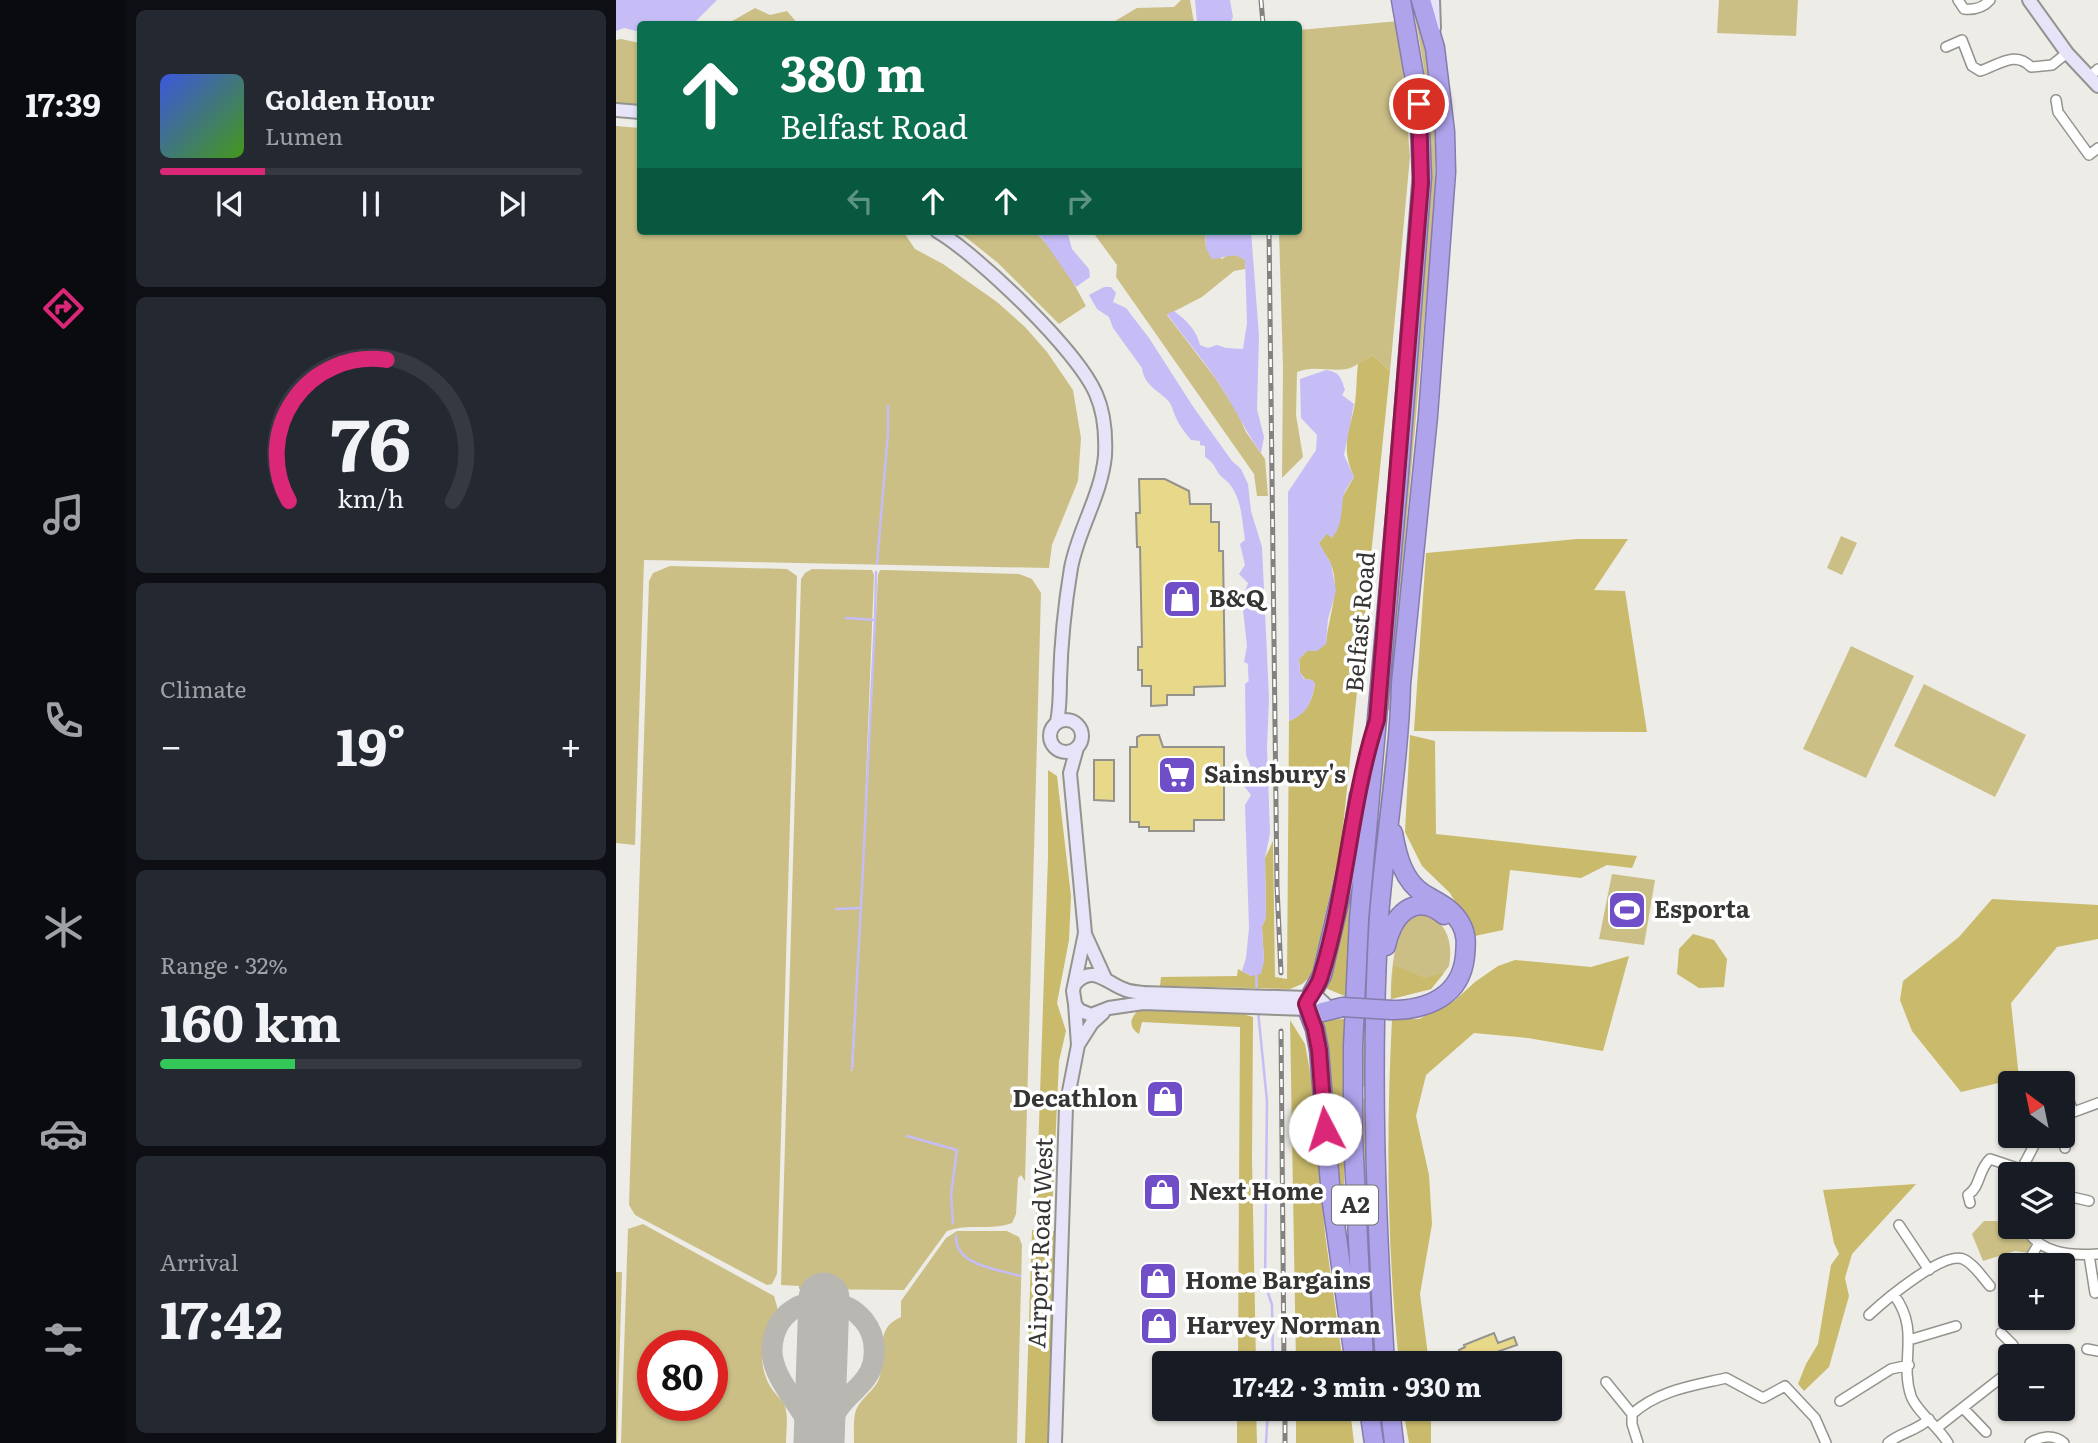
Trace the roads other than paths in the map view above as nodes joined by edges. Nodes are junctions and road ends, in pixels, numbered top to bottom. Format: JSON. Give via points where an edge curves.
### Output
{"nodes":[{"id":1,"x":1401,"y":0,"type":"edge"},
{"id":2,"x":1421,"y":0,"type":"edge"},
{"id":3,"x":1433,"y":0,"type":"edge"},
{"id":4,"x":1958,"y":0,"type":"edge"},
{"id":5,"x":1990,"y":0,"type":"edge"},
{"id":6,"x":2029,"y":0,"type":"edge"},
{"id":7,"x":1946,"y":47,"type":"dead end"},
{"id":8,"x":1435,"y":48,"type":"junction"},
{"id":9,"x":2067,"y":53,"type":"junction"},
{"id":10,"x":2095,"y":77,"type":"edge"},
{"id":11,"x":2056,"y":100,"type":"dead end"},
{"id":12,"x":616,"y":110,"type":"edge"},
{"id":13,"x":637,"y":112,"type":"edge"},
{"id":14,"x":2098,"y":148,"type":"edge"},
{"id":15,"x":942,"y":235,"type":"edge"},
{"id":16,"x":1061,"y":703,"type":"junction"},
{"id":17,"x":1377,"y":720,"type":"junction"},
{"id":18,"x":1073,"y":721,"type":"junction"},
{"id":19,"x":1057,"y":722,"type":"junction"},
{"id":20,"x":1077,"y":748,"type":"junction"},
{"id":21,"x":1058,"y":750,"type":"junction"},
{"id":22,"x":1070,"y":773,"type":"junction"},
{"id":23,"x":1391,"y":807,"type":"junction"},
{"id":24,"x":1085,"y":933,"type":"junction"},
{"id":25,"x":1465,"y":952,"type":"junction"},
{"id":26,"x":1108,"y":980,"type":"junction"},
{"id":27,"x":1376,"y":983,"type":"junction"},
{"id":28,"x":1075,"y":985,"type":"junction"},
{"id":29,"x":1257,"y":1001,"type":"junction"},
{"id":30,"x":1075,"y":1004,"type":"junction"},
{"id":31,"x":1313,"y":1004,"type":"junction"},
{"id":32,"x":1283,"y":1007,"type":"junction"},
{"id":33,"x":1106,"y":1010,"type":"junction"},
{"id":34,"x":1078,"y":1045,"type":"junction"},
{"id":35,"x":1319,"y":1050,"type":"junction"},
{"id":36,"x":2098,"y":1103,"type":"edge"},
{"id":37,"x":2076,"y":1112,"type":"edge"},
{"id":38,"x":1998,"y":1162,"type":"edge"},
{"id":39,"x":2075,"y":1198,"type":"edge"},
{"id":40,"x":2089,"y":1201,"type":"dead end"},
{"id":41,"x":1970,"y":1203,"type":"dead end"},
{"id":42,"x":1899,"y":1225,"type":"dead end"},
{"id":43,"x":2036,"y":1239,"type":"edge"},
{"id":44,"x":2039,"y":1243,"type":"junction"},
{"id":45,"x":2033,"y":1253,"type":"edge"},
{"id":46,"x":2094,"y":1255,"type":"edge"},
{"id":47,"x":1929,"y":1270,"type":"junction"},
{"id":48,"x":1990,"y":1286,"type":"dead end"},
{"id":49,"x":2095,"y":1293,"type":"dead end"},
{"id":50,"x":1894,"y":1295,"type":"junction"},
{"id":51,"x":1869,"y":1315,"type":"dead end"},
{"id":52,"x":1956,"y":1326,"type":"dead end"},
{"id":53,"x":2001,"y":1333,"type":"dead end"},
{"id":54,"x":1909,"y":1340,"type":"junction"},
{"id":55,"x":2011,"y":1344,"type":"edge"},
{"id":56,"x":2087,"y":1349,"type":"dead end"},
{"id":57,"x":1354,"y":1351,"type":"edge"},
{"id":58,"x":1363,"y":1351,"type":"edge"},
{"id":59,"x":1384,"y":1351,"type":"edge"},
{"id":60,"x":2098,"y":1351,"type":"edge"},
{"id":61,"x":1909,"y":1365,"type":"junction"},
{"id":62,"x":1606,"y":1382,"type":"dead end"},
{"id":63,"x":1998,"y":1385,"type":"edge"},
{"id":64,"x":1840,"y":1401,"type":"dead end"},
{"id":65,"x":1963,"y":1408,"type":"junction"},
{"id":66,"x":1632,"y":1414,"type":"junction"},
{"id":67,"x":1929,"y":1419,"type":"junction"},
{"id":68,"x":1371,"y":1421,"type":"edge"},
{"id":69,"x":1391,"y":1421,"type":"edge"},
{"id":70,"x":1938,"y":1427,"type":"junction"},
{"id":71,"x":1986,"y":1432,"type":"dead end"},
{"id":72,"x":1055,"y":1443,"type":"edge"},
{"id":73,"x":1374,"y":1443,"type":"edge"},
{"id":74,"x":1394,"y":1443,"type":"edge"},
{"id":75,"x":1638,"y":1443,"type":"edge"},
{"id":76,"x":1826,"y":1443,"type":"edge"},
{"id":77,"x":1888,"y":1443,"type":"edge"},
{"id":78,"x":1948,"y":1443,"type":"edge"},
{"id":79,"x":2030,"y":1443,"type":"edge"},
{"id":80,"x":2064,"y":1443,"type":"edge"}],
"edges":[{"from":1,"to":17,"type":"highway","name":"Belfast Road","number":"A2","via":[[1419,104],[1422,177]]},
{"from":2,"to":8,"type":"highway","number":"A2"},
{"from":3,"to":8,"type":"street","name":"Belfast Road"},
{"from":4,"to":5,"type":"street","via":[[1969,9]]},
{"from":6,"to":9,"type":"street"},
{"from":7,"to":9,"type":"street","via":[[1962,40],[1972,66],[1980,71],[2016,58],[2043,68]]},
{"from":8,"to":23,"type":"highway","name":"Belfast Road","number":"A2","via":[[1445,132],[1445,213]]},
{"from":9,"to":10,"type":"street"},
{"from":11,"to":14,"type":"street","via":[[2058,112],[2089,155]]},
{"from":12,"to":13,"type":"street"},
{"from":15,"to":16,"type":"street","via":[[977,261],[1078,362],[1103,414],[1102,476],[1070,570]]},
{"from":16,"to":18,"type":"street"},
{"from":16,"to":19,"type":"street"},
{"from":17,"to":31,"type":"highway","via":[[1365,757],[1348,864]]},
{"from":17,"to":58,"type":"highway","name":"Belfast Road","number":"A2","via":[[1353,1047]]},
{"from":18,"to":19,"type":"street"},
{"from":18,"to":20,"type":"street","via":[[1082,734]]},
{"from":19,"to":21,"type":"street","via":[[1049,736]]},
{"from":20,"to":21,"type":"street"},
{"from":20,"to":22,"type":"street"},
{"from":21,"to":22,"type":"street"},
{"from":22,"to":24,"type":"street"},
{"from":23,"to":25,"type":"highway","via":[[1405,874],[1424,894],[1450,908],[1466,937]]},
{"from":23,"to":27,"type":"highway","name":"Belfast Road","number":"A2"},
{"from":24,"to":26,"type":"street"},
{"from":24,"to":28,"type":"street"},
{"from":25,"to":27,"type":"highway","via":[[1440,911],[1406,909],[1389,930]]},
{"from":25,"to":31,"type":"highway","bridge":true,"via":[[1455,985],[1437,1001],[1409,1010]]},
{"from":26,"to":28,"type":"street","via":[[1092,974]]},
{"from":26,"to":29,"type":"street","via":[[1128,991]]},
{"from":26,"to":33,"type":"street","via":[[1114,996]]},
{"from":27,"to":59,"type":"highway","name":"Belfast Road","number":"A2","via":[[1374,1178]]},
{"from":28,"to":30,"type":"street"},
{"from":29,"to":31,"type":"street"},
{"from":29,"to":32,"type":"street"},
{"from":29,"to":33,"type":"street","via":[[1143,1003]]},
{"from":30,"to":33,"type":"street","via":[[1091,1016]]},
{"from":30,"to":34,"type":"street","name":"Airport Road West"},
{"from":31,"to":32,"type":"street"},
{"from":31,"to":35,"type":"highway"},
{"from":32,"to":35,"type":"street","via":[[1306,1022]]},
{"from":33,"to":34,"type":"street","name":"Airport Road West"},
{"from":34,"to":72,"type":"street","name":"Airport Road West","via":[[1066,1107]]},
{"from":35,"to":57,"type":"highway","via":[[1331,1196]]},
{"from":36,"to":37,"type":"street"},
{"from":38,"to":41,"type":"street","via":[[1990,1159],[1982,1166],[1977,1185],[1968,1195]]},
{"from":39,"to":40,"type":"street"},
{"from":42,"to":47,"type":"street"},
{"from":43,"to":44,"type":"street"},
{"from":44,"to":45,"type":"street"},
{"from":44,"to":46,"type":"street","via":[[2059,1253]]},
{"from":46,"to":49,"type":"street"},
{"from":47,"to":48,"type":"street","via":[[1953,1257],[1964,1259]]},
{"from":47,"to":50,"type":"street"},
{"from":50,"to":51,"type":"street"},
{"from":50,"to":54,"type":"street","via":[[1903,1309]]},
{"from":52,"to":54,"type":"street"},
{"from":53,"to":55,"type":"street"},
{"from":54,"to":61,"type":"street"},
{"from":56,"to":60,"type":"street"},
{"from":61,"to":64,"type":"street","via":[[1891,1369]]},
{"from":61,"to":67,"type":"street","via":[[1912,1398]]},
{"from":62,"to":66,"type":"street"},
{"from":63,"to":65,"type":"street"},
{"from":65,"to":70,"type":"street"},
{"from":65,"to":71,"type":"street"},
{"from":66,"to":75,"type":"street"},
{"from":66,"to":76,"type":"street","via":[[1658,1395],[1726,1378],[1763,1398],[1785,1386],[1815,1418]]},
{"from":67,"to":70,"type":"street"},
{"from":67,"to":77,"type":"street","via":[[1919,1429]]},
{"from":68,"to":73,"type":"highway"},
{"from":69,"to":74,"type":"highway"},
{"from":70,"to":78,"type":"street"},
{"from":79,"to":80,"type":"street","via":[[2046,1436]]}]}
